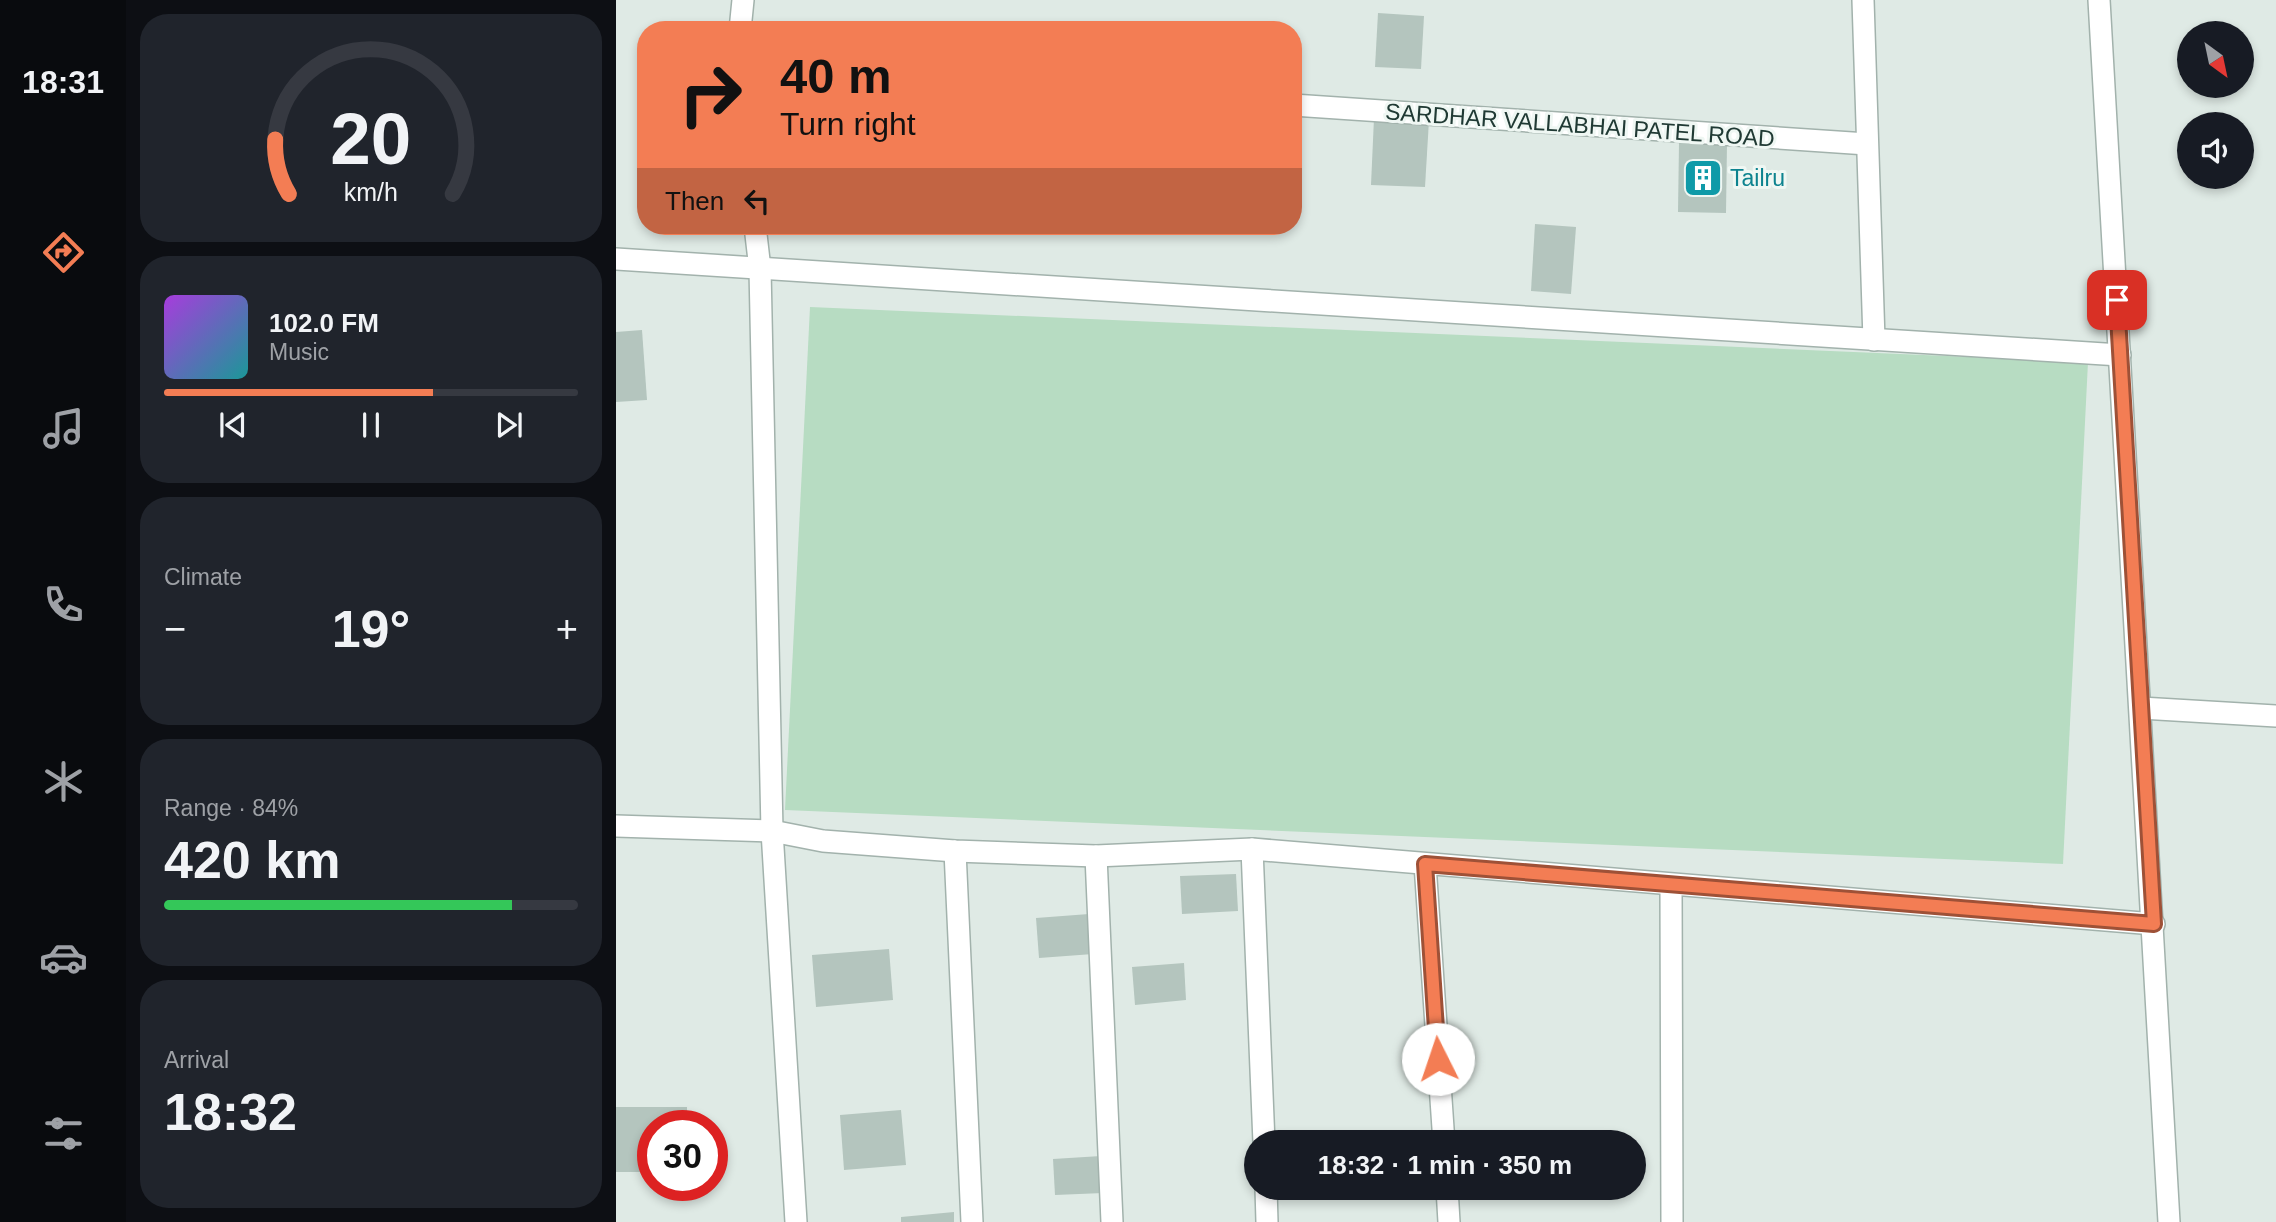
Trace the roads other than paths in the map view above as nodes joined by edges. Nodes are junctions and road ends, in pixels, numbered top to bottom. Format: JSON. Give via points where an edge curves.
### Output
{"nodes":[{"id":1,"x":743,"y":0,"type":"edge"},
{"id":2,"x":1863,"y":0,"type":"edge"},
{"id":3,"x":2099,"y":0,"type":"edge"},
{"id":4,"x":741,"y":21,"type":"edge"},
{"id":5,"x":1302,"y":106,"type":"edge"},
{"id":6,"x":1867,"y":144,"type":"junction"},
{"id":7,"x":756,"y":235,"type":"edge"},
{"id":8,"x":616,"y":259,"type":"edge"},
{"id":9,"x":760,"y":268,"type":"junction"},
{"id":10,"x":1874,"y":340,"type":"junction"},
{"id":11,"x":2120,"y":355,"type":"junction"},
{"id":12,"x":2141,"y":708,"type":"junction"},
{"id":13,"x":2276,"y":716,"type":"edge"},
{"id":14,"x":616,"y":826,"type":"edge"},
{"id":15,"x":772,"y":831,"type":"junction"},
{"id":16,"x":1252,"y":849,"type":"junction"},
{"id":17,"x":955,"y":851,"type":"junction"},
{"id":18,"x":1096,"y":856,"type":"junction"},
{"id":19,"x":1425,"y":864,"type":"junction"},
{"id":20,"x":1671,"y":884,"type":"junction"},
{"id":21,"x":2154,"y":924,"type":"junction"},
{"id":22,"x":1263,"y":1130,"type":"edge"},
{"id":23,"x":1443,"y":1130,"type":"edge"},
{"id":24,"x":1266,"y":1200,"type":"edge"},
{"id":25,"x":1448,"y":1200,"type":"edge"},
{"id":26,"x":796,"y":1222,"type":"edge"},
{"id":27,"x":972,"y":1222,"type":"edge"},
{"id":28,"x":1112,"y":1222,"type":"edge"},
{"id":29,"x":1267,"y":1222,"type":"edge"},
{"id":30,"x":1449,"y":1222,"type":"edge"},
{"id":31,"x":1672,"y":1222,"type":"edge"},
{"id":32,"x":2169,"y":1222,"type":"edge"}],
"edges":[{"from":1,"to":4,"type":"street"},
{"from":2,"to":6,"type":"street"},
{"from":3,"to":11,"type":"street"},
{"from":5,"to":6,"type":"street","name":"SARDHAR VALLABHAI PATEL ROAD"},
{"from":6,"to":10,"type":"street"},
{"from":7,"to":9,"type":"street"},
{"from":8,"to":9,"type":"street"},
{"from":9,"to":10,"type":"street"},
{"from":9,"to":15,"type":"street"},
{"from":10,"to":11,"type":"street"},
{"from":11,"to":12,"type":"street"},
{"from":12,"to":13,"type":"street"},
{"from":12,"to":21,"type":"street"},
{"from":14,"to":15,"type":"street"},
{"from":15,"to":17,"type":"street","via":[[823,841]]},
{"from":15,"to":26,"type":"street"},
{"from":16,"to":18,"type":"street"},
{"from":16,"to":19,"type":"street"},
{"from":16,"to":22,"type":"street"},
{"from":17,"to":18,"type":"street"},
{"from":17,"to":27,"type":"street"},
{"from":18,"to":28,"type":"street"},
{"from":19,"to":20,"type":"street"},
{"from":19,"to":23,"type":"street"},
{"from":20,"to":21,"type":"street"},
{"from":20,"to":31,"type":"street"},
{"from":21,"to":32,"type":"street"},
{"from":24,"to":29,"type":"street"},
{"from":25,"to":30,"type":"street"}]}
